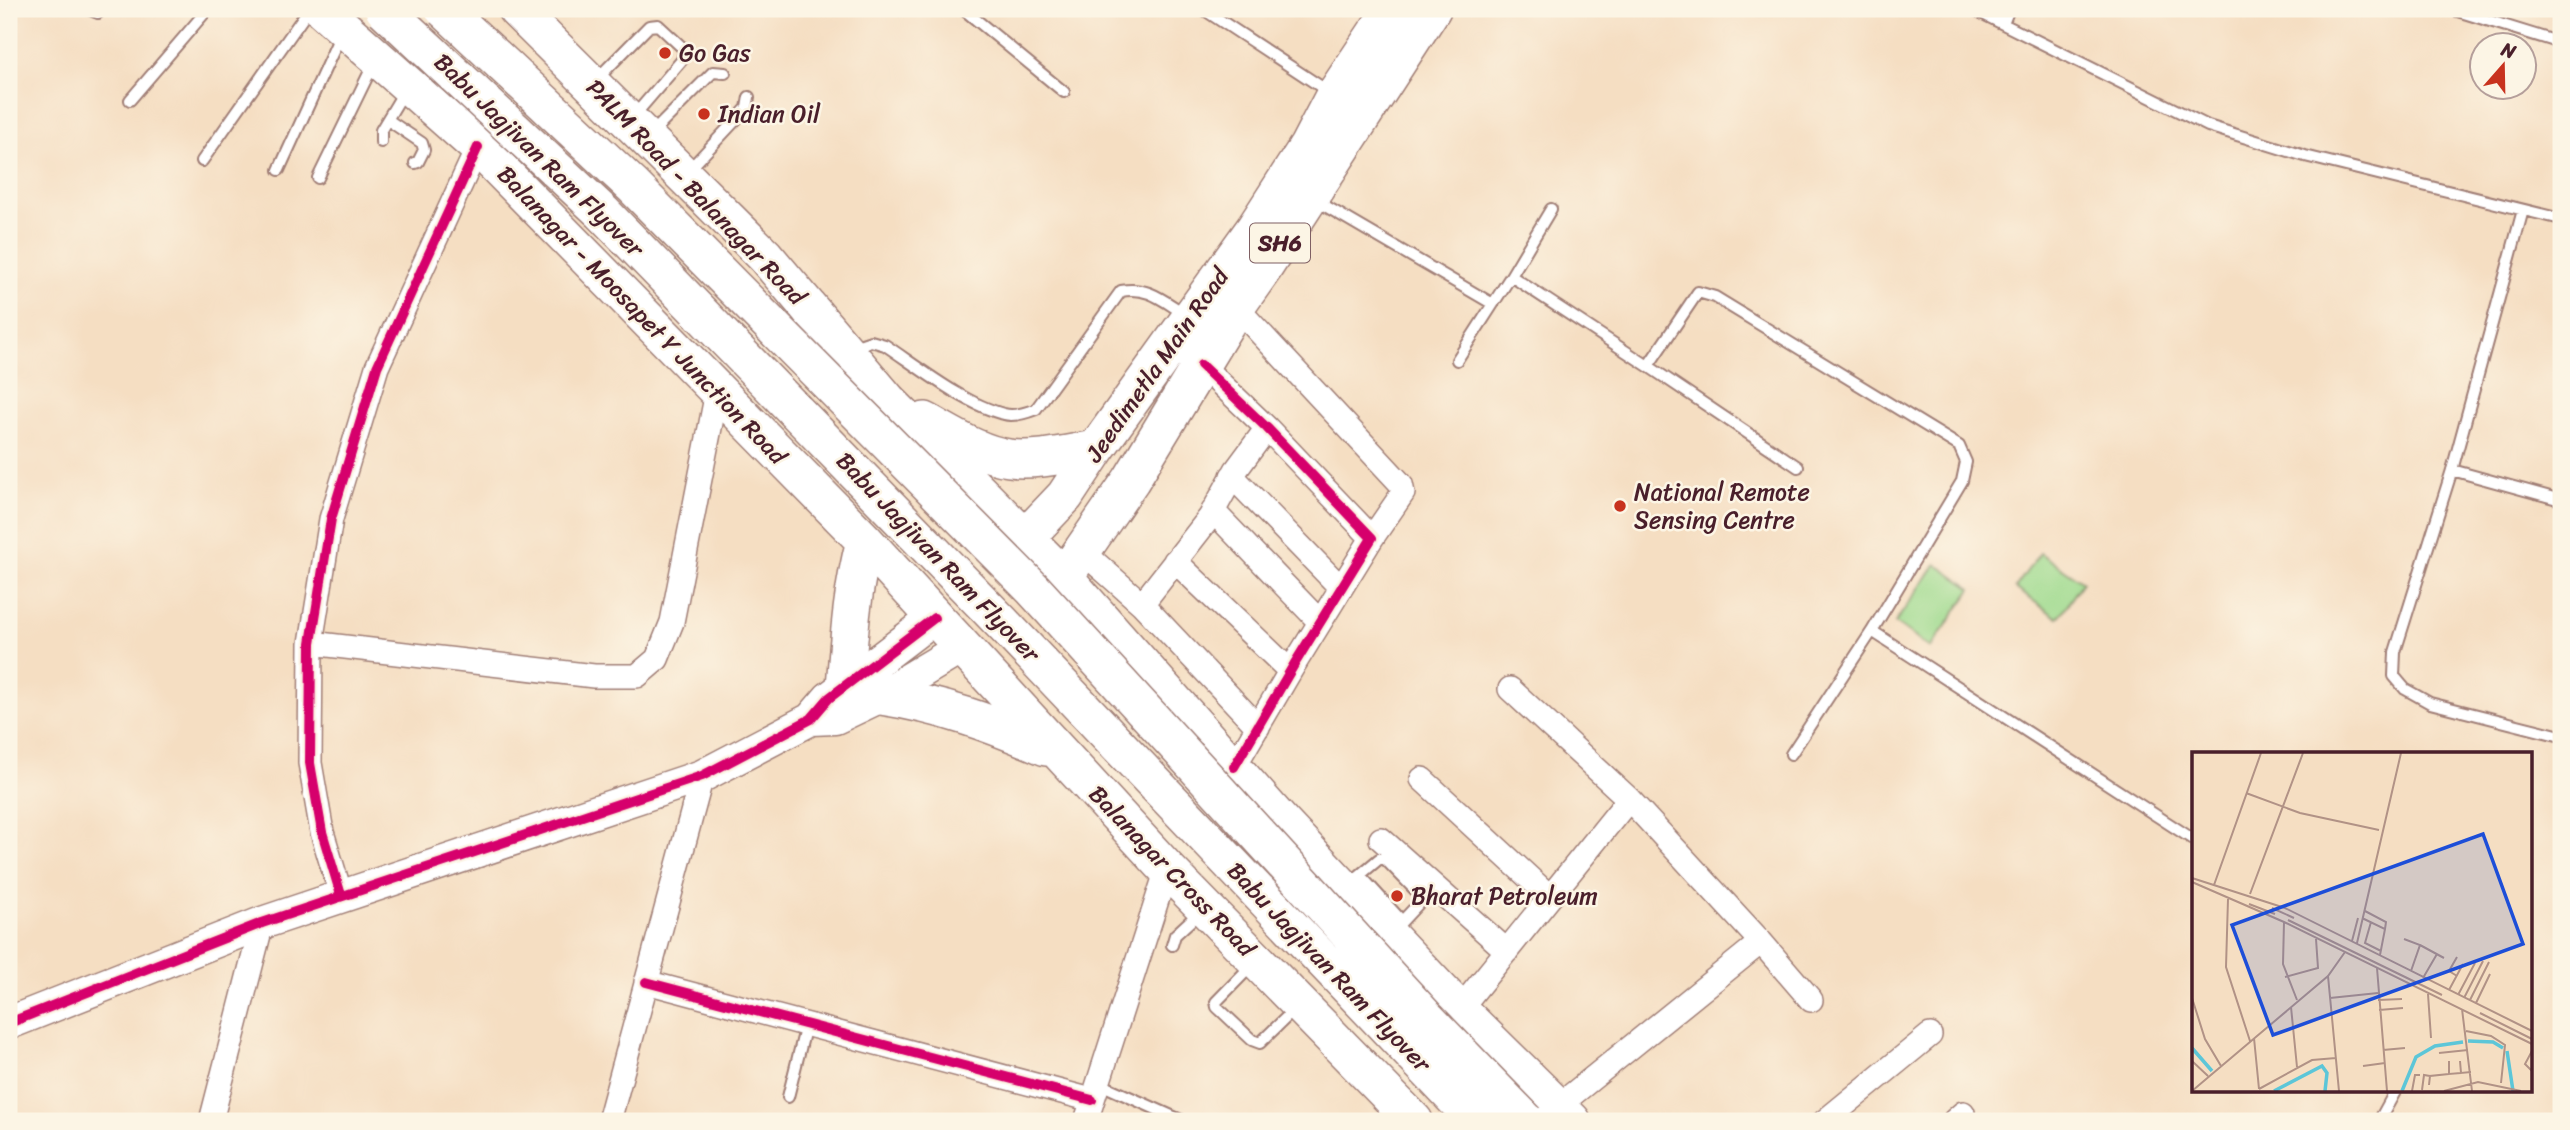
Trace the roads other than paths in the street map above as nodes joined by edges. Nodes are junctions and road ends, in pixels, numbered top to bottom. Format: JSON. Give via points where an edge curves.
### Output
{"nodes":[{"id":1,"x":208,"y":9,"type":"edge"},
{"id":2,"x":310,"y":9,"type":"edge"},
{"id":3,"x":384,"y":9,"type":"edge"},
{"id":4,"x":444,"y":9,"type":"edge"},
{"id":5,"x":963,"y":9,"type":"edge"},
{"id":6,"x":1203,"y":9,"type":"edge"},
{"id":7,"x":1392,"y":9,"type":"edge"},
{"id":8,"x":1432,"y":9,"type":"edge"},
{"id":9,"x":1973,"y":9,"type":"edge"},
{"id":10,"x":2009,"y":9,"type":"edge"},
{"id":11,"x":2451,"y":9,"type":"edge"},
{"id":12,"x":532,"y":16,"type":"edge"},
{"id":13,"x":333,"y":18,"type":"edge"},
{"id":14,"x":2004,"y":24,"type":"junction"},
{"id":15,"x":2561,"y":43,"type":"edge"},
{"id":16,"x":377,"y":57,"type":"junction"},
{"id":17,"x":725,"y":73,"type":"dead end"},
{"id":18,"x":408,"y":85,"type":"junction"},
{"id":19,"x":591,"y":85,"type":"junction"},
{"id":20,"x":1064,"y":92,"type":"dead end"},
{"id":21,"x":1334,"y":96,"type":"junction"},
{"id":22,"x":749,"y":97,"type":"dead end"},
{"id":23,"x":130,"y":100,"type":"dead end"},
{"id":24,"x":388,"y":120,"type":"junction"},
{"id":25,"x":638,"y":130,"type":"junction"},
{"id":26,"x":381,"y":142,"type":"dead end"},
{"id":27,"x":478,"y":147,"type":"junction"},
{"id":28,"x":202,"y":162,"type":"dead end"},
{"id":29,"x":415,"y":163,"type":"dead end"},
{"id":30,"x":279,"y":170,"type":"dead end"},
{"id":31,"x":680,"y":172,"type":"junction"},
{"id":32,"x":318,"y":178,"type":"dead end"},
{"id":33,"x":1309,"y":197,"type":"junction"},
{"id":34,"x":1550,"y":209,"type":"dead end"},
{"id":35,"x":2523,"y":210,"type":"junction"},
{"id":36,"x":2561,"y":219,"type":"edge"},
{"id":37,"x":579,"y":251,"type":"junction"},
{"id":38,"x":765,"y":256,"type":"junction"},
{"id":39,"x":1511,"y":276,"type":"junction"},
{"id":40,"x":1493,"y":304,"type":"junction"},
{"id":41,"x":1236,"y":307,"type":"junction"},
{"id":42,"x":1190,"y":318,"type":"junction"},
{"id":43,"x":661,"y":334,"type":"junction"},
{"id":44,"x":845,"y":350,"type":"junction"},
{"id":45,"x":1457,"y":360,"type":"dead end"},
{"id":46,"x":1201,"y":365,"type":"junction"},
{"id":47,"x":1648,"y":366,"type":"junction"},
{"id":48,"x":717,"y":392,"type":"junction"},
{"id":49,"x":887,"y":400,"type":"junction"},
{"id":50,"x":1267,"y":428,"type":"junction"},
{"id":51,"x":1096,"y":449,"type":"junction"},
{"id":52,"x":1798,"y":467,"type":"dead end"},
{"id":53,"x":2452,"y":470,"type":"junction"},
{"id":54,"x":1233,"y":476,"type":"junction"},
{"id":55,"x":2561,"y":500,"type":"edge"},
{"id":56,"x":1213,"y":511,"type":"junction"},
{"id":57,"x":1026,"y":537,"type":"junction"},
{"id":58,"x":1372,"y":538,"type":"junction"},
{"id":59,"x":864,"y":541,"type":"junction"},
{"id":60,"x":1175,"y":561,"type":"junction"},
{"id":61,"x":1074,"y":564,"type":"junction"},
{"id":62,"x":1341,"y":588,"type":"junction"},
{"id":63,"x":1142,"y":604,"type":"junction"},
{"id":64,"x":934,"y":618,"type":"junction"},
{"id":65,"x":1320,"y":622,"type":"junction"},
{"id":66,"x":1872,"y":631,"type":"junction"},
{"id":67,"x":310,"y":643,"type":"junction"},
{"id":68,"x":961,"y":648,"type":"junction"},
{"id":69,"x":1290,"y":671,"type":"junction"},
{"id":70,"x":845,"y":687,"type":"junction"},
{"id":71,"x":1510,"y":689,"type":"dead end"},
{"id":72,"x":881,"y":696,"type":"junction"},
{"id":73,"x":811,"y":719,"type":"junction"},
{"id":74,"x":1258,"y":727,"type":"junction"},
{"id":75,"x":2561,"y":736,"type":"edge"},
{"id":76,"x":1059,"y":754,"type":"junction"},
{"id":77,"x":1791,"y":754,"type":"dead end"},
{"id":78,"x":1234,"y":767,"type":"junction"},
{"id":79,"x":702,"y":776,"type":"junction"},
{"id":80,"x":1422,"y":779,"type":"dead end"},
{"id":81,"x":1629,"y":799,"type":"junction"},
{"id":82,"x":1381,"y":839,"type":"dead end"},
{"id":83,"x":2192,"y":839,"type":"edge"},
{"id":84,"x":1167,"y":869,"type":"junction"},
{"id":85,"x":1352,"y":882,"type":"junction"},
{"id":86,"x":341,"y":895,"type":"junction"},
{"id":87,"x":1550,"y":897,"type":"junction"},
{"id":88,"x":1205,"y":907,"type":"junction"},
{"id":89,"x":262,"y":923,"type":"junction"},
{"id":90,"x":1395,"y":928,"type":"junction"},
{"id":91,"x":1761,"y":942,"type":"junction"},
{"id":92,"x":1172,"y":945,"type":"dead end"},
{"id":93,"x":1507,"y":951,"type":"junction"},
{"id":94,"x":1254,"y":958,"type":"junction"},
{"id":95,"x":646,"y":982,"type":"junction"},
{"id":96,"x":1217,"y":990,"type":"dead end"},
{"id":97,"x":1811,"y":1000,"type":"dead end"},
{"id":98,"x":1300,"y":1004,"type":"junction"},
{"id":99,"x":1459,"y":1010,"type":"junction"},
{"id":100,"x":9,"y":1023,"type":"edge"},
{"id":101,"x":806,"y":1025,"type":"junction"},
{"id":102,"x":1930,"y":1035,"type":"dead end"},
{"id":103,"x":2395,"y":1092,"type":"edge"},
{"id":104,"x":788,"y":1097,"type":"dead end"},
{"id":105,"x":1092,"y":1101,"type":"edge"},
{"id":106,"x":1557,"y":1116,"type":"edge"},
{"id":107,"x":211,"y":1121,"type":"edge"},
{"id":108,"x":610,"y":1121,"type":"edge"},
{"id":109,"x":1183,"y":1121,"type":"edge"},
{"id":110,"x":1414,"y":1121,"type":"edge"},
{"id":111,"x":1476,"y":1121,"type":"edge"},
{"id":112,"x":1526,"y":1121,"type":"edge"},
{"id":113,"x":1825,"y":1121,"type":"edge"},
{"id":114,"x":2379,"y":1121,"type":"edge"}],
"edges":[{"from":1,"to":23,"type":"lane"},
{"from":2,"to":28,"type":"lane"},
{"from":3,"to":111,"type":"main road","name":"Babu Jagjivan Ram Flyover","bridge":true,"via":[[603,212]]},
{"from":4,"to":112,"type":"main road","name":"Babu Jagjivan Ram Flyover","bridge":true,"via":[[634,186],[1033,589]]},
{"from":5,"to":20,"type":"lane"},
{"from":6,"to":21,"type":"lane"},
{"from":7,"to":21,"type":"main road","name":"Jeedimetla Main Road","number":"SH6"},
{"from":8,"to":33,"type":"main road","name":"Jeedimetla Main Road","number":"SH6"},
{"from":9,"to":14,"type":"lane"},
{"from":10,"to":14,"type":"lane"},
{"from":11,"to":15,"type":"lane"},
{"from":12,"to":19,"type":"main road","name":"PALM Road - Balanagar Road"},
{"from":13,"to":16,"type":"main road","name":"Balanagar - Moosapet Y Junction Road"},
{"from":13,"to":30,"type":"lane"},
{"from":14,"to":35,"type":"lane","via":[[2208,126],[2305,156]]},
{"from":16,"to":18,"type":"main road","name":"Balanagar - Moosapet Y Junction Road"},
{"from":16,"to":32,"type":"lane"},
{"from":17,"to":25,"type":"lane","via":[[713,72]]},
{"from":18,"to":24,"type":"lane"},
{"from":18,"to":27,"type":"main road","name":"Balanagar - Moosapet Y Junction Road"},
{"from":19,"to":25,"type":"main road","name":"PALM Road - Balanagar Road"},
{"from":19,"to":25,"type":"lane","via":[[649,26],[658,25],[685,50]]},
{"from":21,"to":42,"type":"main road","name":"Jeedimetla Main Road","number":"SH6","via":[[1263,216]]},
{"from":22,"to":31,"type":"lane","via":[[747,108]]},
{"from":24,"to":26,"type":"lane"},
{"from":24,"to":29,"type":"lane","via":[[422,143],[424,150]]},
{"from":25,"to":31,"type":"main road","name":"PALM Road - Balanagar Road"},
{"from":27,"to":37,"type":"main road","name":"Balanagar - Moosapet Y Junction Road"},
{"from":27,"to":67,"type":"street","via":[[377,367],[331,519]]},
{"from":31,"to":37,"type":"main road","via":[[642,222],[610,244]]},
{"from":31,"to":38,"type":"main road","name":"PALM Road - Balanagar Road"},
{"from":33,"to":40,"type":"lane"},
{"from":33,"to":41,"type":"main road","name":"Jeedimetla Main Road","number":"SH6"},
{"from":34,"to":39,"type":"lane"},
{"from":35,"to":36,"type":"lane"},
{"from":35,"to":53,"type":"lane"},
{"from":37,"to":43,"type":"main road","name":"Balanagar - Moosapet Y Junction Road"},
{"from":38,"to":43,"type":"main road","via":[[734,258],[699,278]]},
{"from":38,"to":44,"type":"main road","name":"PALM Road - Balanagar Road"},
{"from":39,"to":40,"type":"lane"},
{"from":39,"to":47,"type":"lane"},
{"from":40,"to":45,"type":"lane"},
{"from":41,"to":46,"type":"main road","name":"Jeedimetla Main Road","number":"SH6"},
{"from":41,"to":58,"type":"street","via":[[1401,484],[1403,493],[1397,505]]},
{"from":42,"to":44,"type":"lane","via":[[1137,288],[1121,291],[1036,409],[1023,414],[1006,415],[981,406],[885,345],[871,341]]},
{"from":42,"to":51,"type":"main road","name":"Jeedimetla Main Road","number":"SH6"},
{"from":43,"to":48,"type":"main road","name":"Balanagar - Moosapet Y Junction Road"},
{"from":44,"to":49,"type":"main road","name":"PALM Road - Balanagar Road"},
{"from":46,"to":50,"type":"street"},
{"from":46,"to":61,"type":"main road","name":"Jeedimetla Main Road","number":"SH6"},
{"from":47,"to":52,"type":"lane"},
{"from":47,"to":66,"type":"lane","via":[[1698,292],[1715,297],[1959,446],[1966,462],[1962,481]]},
{"from":48,"to":59,"type":"main road","name":"Balanagar - Moosapet Y Junction Road"},
{"from":48,"to":67,"type":"street","via":[[672,622],[657,659],[637,676],[594,676]]},
{"from":49,"to":51,"type":"main road","via":[[955,438],[1011,459]]},
{"from":49,"to":57,"type":"main road","name":"PALM Road - Balanagar Road"},
{"from":50,"to":54,"type":"street"},
{"from":50,"to":58,"type":"street"},
{"from":51,"to":57,"type":"main road","name":"Jeedimetla Main Road","number":"SH6","via":[[1065,496]]},
{"from":53,"to":55,"type":"lane"},
{"from":53,"to":75,"type":"lane","via":[[2395,652],[2394,676],[2405,689],[2430,702]]},
{"from":54,"to":56,"type":"street"},
{"from":54,"to":62,"type":"street"},
{"from":56,"to":60,"type":"street"},
{"from":56,"to":65,"type":"street"},
{"from":57,"to":61,"type":"main road","name":"PALM Road - Balanagar Road"},
{"from":58,"to":62,"type":"street"},
{"from":59,"to":64,"type":"main road"},
{"from":59,"to":70,"type":"main road"},
{"from":60,"to":63,"type":"street"},
{"from":60,"to":69,"type":"street"},
{"from":61,"to":63,"type":"street"},
{"from":61,"to":78,"type":"main road","name":"PALM Road - Balanagar Road"},
{"from":62,"to":65,"type":"street"},
{"from":63,"to":74,"type":"street"},
{"from":64,"to":68,"type":"main road","name":"Balanagar Cross Road"},
{"from":64,"to":70,"type":"street"},
{"from":65,"to":69,"type":"street"},
{"from":66,"to":77,"type":"lane"},
{"from":66,"to":83,"type":"lane"},
{"from":67,"to":86,"type":"street","via":[[310,763],[322,832]]},
{"from":68,"to":72,"type":"street"},
{"from":68,"to":76,"type":"main road","name":"Balanagar Cross Road"},
{"from":69,"to":74,"type":"street"},
{"from":70,"to":73,"type":"street"},
{"from":71,"to":81,"type":"street"},
{"from":72,"to":73,"type":"street","via":[[835,718]]},
{"from":72,"to":76,"type":"main road","via":[[921,702],[987,722]]},
{"from":73,"to":79,"type":"street"},
{"from":74,"to":78,"type":"street"},
{"from":76,"to":84,"type":"main road","name":"Balanagar Cross Road"},
{"from":78,"to":85,"type":"main road","via":[[1283,824]]},
{"from":79,"to":86,"type":"street"},
{"from":79,"to":95,"type":"street"},
{"from":80,"to":87,"type":"street"},
{"from":81,"to":87,"type":"street"},
{"from":81,"to":91,"type":"street"},
{"from":82,"to":93,"type":"street"},
{"from":84,"to":88,"type":"main road","name":"Balanagar Cross Road"},
{"from":84,"to":105,"type":"street"},
{"from":85,"to":90,"type":"main road"},
{"from":85,"to":90,"type":"lane","via":[[1384,859],[1421,896]]},
{"from":86,"to":89,"type":"street"},
{"from":87,"to":93,"type":"street"},
{"from":88,"to":92,"type":"lane","via":[[1175,935]]},
{"from":88,"to":94,"type":"main road","name":"Balanagar Cross Road"},
{"from":89,"to":100,"type":"street"},
{"from":89,"to":107,"type":"street"},
{"from":90,"to":99,"type":"main road"},
{"from":91,"to":97,"type":"street"},
{"from":91,"to":106,"type":"street"},
{"from":93,"to":99,"type":"street"},
{"from":94,"to":96,"type":"lane"},
{"from":94,"to":98,"type":"main road","name":"Balanagar Cross Road"},
{"from":94,"to":98,"type":"lane","via":[[1216,1002],[1217,1007],[1260,1043]]},
{"from":95,"to":101,"type":"street"},
{"from":95,"to":108,"type":"street"},
{"from":98,"to":110,"type":"main road","name":"Balanagar Cross Road"},
{"from":99,"to":106,"type":"main road"},
{"from":101,"to":104,"type":"lane"},
{"from":101,"to":105,"type":"street"},
{"from":102,"to":113,"type":"street"},
{"from":103,"to":114,"type":"lane"},
{"from":105,"to":109,"type":"lane"}]}
